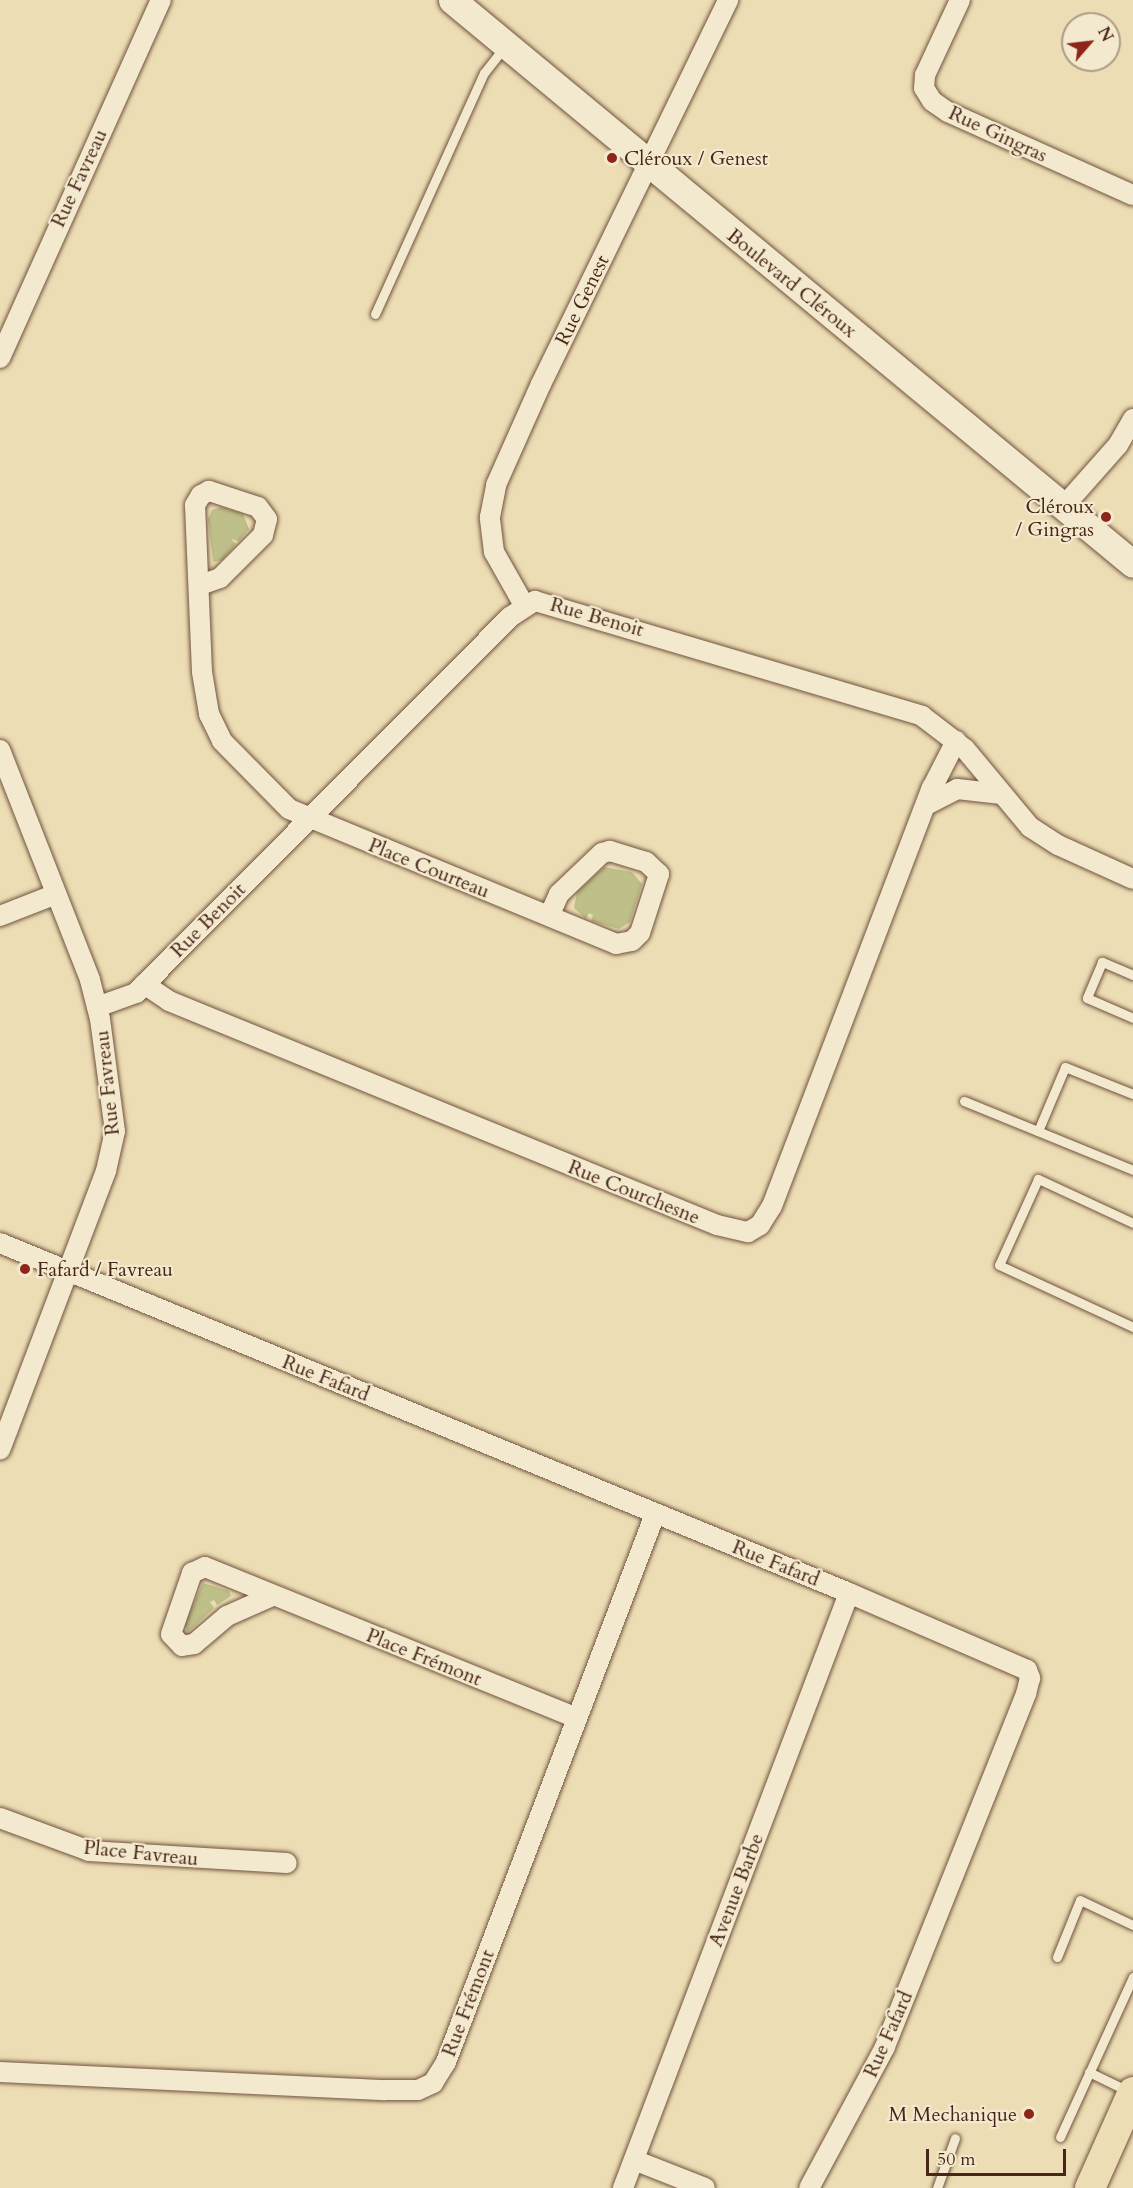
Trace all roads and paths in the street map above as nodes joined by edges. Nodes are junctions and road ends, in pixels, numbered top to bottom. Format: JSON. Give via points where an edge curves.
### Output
{"nodes":[{"id":1,"x":161,"y":0,"type":"edge"},
{"id":2,"x":452,"y":0,"type":"edge"},
{"id":3,"x":728,"y":0,"type":"edge"},
{"id":4,"x":960,"y":0,"type":"edge"},
{"id":5,"x":506,"y":45,"type":"junction"},
{"id":6,"x":650,"y":166,"type":"junction"},
{"id":7,"x":1133,"y":195,"type":"edge"},
{"id":8,"x":375,"y":314,"type":"dead end"},
{"id":9,"x":0,"y":358,"type":"edge"},
{"id":10,"x":1133,"y":419,"type":"edge"},
{"id":11,"x":1064,"y":506,"type":"junction"},
{"id":12,"x":1133,"y":564,"type":"edge"},
{"id":13,"x":200,"y":585,"type":"junction"},
{"id":14,"x":524,"y":605,"type":"junction"},
{"id":15,"x":956,"y":741,"type":"junction"},
{"id":16,"x":0,"y":750,"type":"edge"},
{"id":17,"x":1002,"y":794,"type":"junction"},
{"id":18,"x":926,"y":806,"type":"junction"},
{"id":19,"x":311,"y":818,"type":"junction"},
{"id":20,"x":1133,"y":879,"type":"edge"},
{"id":21,"x":56,"y":894,"type":"junction"},
{"id":22,"x":0,"y":916,"type":"edge"},
{"id":23,"x":549,"y":916,"type":"junction"},
{"id":24,"x":1133,"y":975,"type":"edge"},
{"id":25,"x":144,"y":984,"type":"junction"},
{"id":26,"x":97,"y":1007,"type":"junction"},
{"id":27,"x":1133,"y":1018,"type":"edge"},
{"id":28,"x":1133,"y":1094,"type":"edge"},
{"id":29,"x":964,"y":1101,"type":"dead end"},
{"id":30,"x":1038,"y":1131,"type":"junction"},
{"id":31,"x":1133,"y":1169,"type":"edge"},
{"id":32,"x":1133,"y":1222,"type":"edge"},
{"id":33,"x":0,"y":1244,"type":"edge"},
{"id":34,"x":68,"y":1270,"type":"junction"},
{"id":35,"x":1133,"y":1327,"type":"edge"},
{"id":36,"x":0,"y":1450,"type":"edge"},
{"id":37,"x":655,"y":1514,"type":"junction"},
{"id":38,"x":849,"y":1593,"type":"junction"},
{"id":39,"x":272,"y":1596,"type":"junction"},
{"id":40,"x":576,"y":1718,"type":"junction"},
{"id":41,"x":0,"y":1818,"type":"edge"},
{"id":42,"x":287,"y":1863,"type":"dead end"},
{"id":43,"x":1133,"y":1925,"type":"edge"},
{"id":44,"x":1057,"y":1957,"type":"dead end"},
{"id":45,"x":1133,"y":1977,"type":"edge"},
{"id":46,"x":0,"y":2072,"type":"edge"},
{"id":47,"x":1089,"y":2072,"type":"junction"},
{"id":48,"x":1133,"y":2093,"type":"edge"},
{"id":49,"x":1060,"y":2137,"type":"dead end"},
{"id":50,"x":955,"y":2138,"type":"dead end"},
{"id":51,"x":634,"y":2160,"type":"junction"},
{"id":52,"x":623,"y":2188,"type":"edge"},
{"id":53,"x":705,"y":2188,"type":"edge"},
{"id":54,"x":809,"y":2188,"type":"edge"},
{"id":55,"x":937,"y":2188,"type":"edge"},
{"id":56,"x":1090,"y":2188,"type":"edge"}],
"edges":[{"from":1,"to":9,"type":"street","name":"Rue Favreau"},
{"from":2,"to":5,"type":"street","name":"Boulevard Cléroux"},
{"from":3,"to":6,"type":"street","name":"Rue Genest"},
{"from":4,"to":7,"type":"street","name":"Rue Gingras","via":[[926,75],[924,88],[932,101],[948,112]]},
{"from":5,"to":6,"type":"street","name":"Boulevard Cléroux"},
{"from":5,"to":8,"type":"lane","via":[[484,74]]},
{"from":6,"to":11,"type":"street","name":"Boulevard Cléroux"},
{"from":6,"to":14,"type":"street","name":"Rue Genest","via":[[541,384],[493,495],[490,529],[494,552]]},
{"from":10,"to":11,"type":"street","via":[[1118,445]]},
{"from":11,"to":12,"type":"street","name":"Boulevard Cléroux"},
{"from":13,"to":13,"type":"street","name":"Place Courteau","via":[[220,578],[263,535],[267,519],[258,507],[215,492],[197,499],[194,511]]},
{"from":13,"to":19,"type":"street","name":"Place Courteau","via":[[202,672],[213,725],[233,753],[284,803]]},
{"from":14,"to":15,"type":"street","name":"Rue Benoit","via":[[535,601],[552,603],[897,706],[921,716]]},
{"from":14,"to":19,"type":"street","name":"Rue Benoit"},
{"from":15,"to":17,"type":"street","name":"Rue Benoit"},
{"from":15,"to":18,"type":"street","name":"Rue Courchesne"},
{"from":16,"to":21,"type":"street","name":"Rue Favreau"},
{"from":17,"to":18,"type":"street","via":[[957,789]]},
{"from":17,"to":20,"type":"street","name":"Rue Benoit","via":[[1040,834]]},
{"from":18,"to":25,"type":"street","name":"Rue Courchesne","via":[[772,1206],[760,1225],[748,1232],[717,1225],[449,1115],[169,1000]]},
{"from":19,"to":23,"type":"street","name":"Place Courteau"},
{"from":19,"to":25,"type":"street","name":"Rue Benoit"},
{"from":21,"to":22,"type":"street"},
{"from":21,"to":26,"type":"street","name":"Rue Favreau"},
{"from":23,"to":23,"type":"street","name":"Place Courteau","via":[[609,942],[632,941],[643,926],[659,874],[646,862],[614,852],[602,853],[559,894]]},
{"from":24,"to":27,"type":"lane","via":[[1102,962],[1087,998]]},
{"from":25,"to":26,"type":"street","via":[[132,995]]},
{"from":26,"to":34,"type":"street","name":"Rue Favreau","via":[[115,1142]]},
{"from":28,"to":30,"type":"lane","via":[[1065,1066]]},
{"from":29,"to":30,"type":"lane"},
{"from":30,"to":31,"type":"lane"},
{"from":32,"to":35,"type":"lane","via":[[1038,1179],[999,1264]]},
{"from":33,"to":34,"type":"street","name":"Rue Fafard"},
{"from":34,"to":36,"type":"street","name":"Rue Favreau"},
{"from":34,"to":37,"type":"street","name":"Rue Fafard"},
{"from":37,"to":38,"type":"street","name":"Rue Fafard"},
{"from":37,"to":40,"type":"street","name":"Rue Frémont"},
{"from":38,"to":51,"type":"street","name":"Avenue Barbe"},
{"from":38,"to":54,"type":"street","name":"Rue Fafard","via":[[1020,1665],[1030,1678],[885,2047]]},
{"from":39,"to":39,"type":"street","name":"Place Frémont","via":[[209,1568],[198,1568],[172,1622],[171,1634],[182,1646],[194,1644],[227,1616]]},
{"from":39,"to":40,"type":"street","name":"Place Frémont"},
{"from":40,"to":46,"type":"street","name":"Rue Frémont","via":[[446,2062],[429,2086],[386,2090]]},
{"from":41,"to":42,"type":"street","name":"Place Favreau","via":[[89,1851]]},
{"from":43,"to":44,"type":"lane","via":[[1080,1900]]},
{"from":45,"to":47,"type":"lane"},
{"from":47,"to":48,"type":"lane"},
{"from":47,"to":49,"type":"lane"},
{"from":48,"to":56,"type":"main road"},
{"from":50,"to":55,"type":"lane"},
{"from":51,"to":52,"type":"street","name":"Avenue Barbe"},
{"from":51,"to":53,"type":"street"}]}
